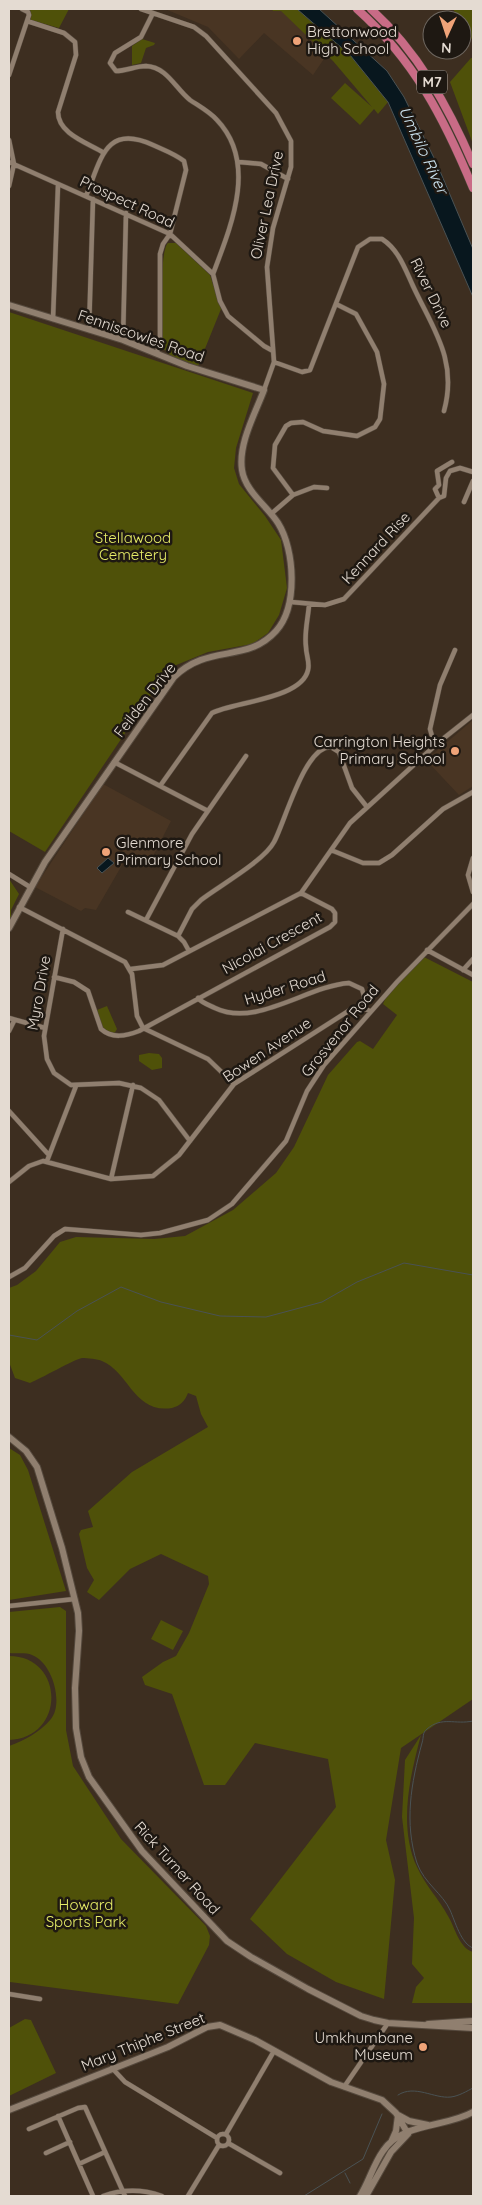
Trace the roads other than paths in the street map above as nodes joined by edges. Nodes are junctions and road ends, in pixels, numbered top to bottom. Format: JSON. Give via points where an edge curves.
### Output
{"nodes":[{"id":1,"x":22,"y":9,"type":"edge"},
{"id":2,"x":141,"y":9,"type":"edge"},
{"id":3,"x":357,"y":9,"type":"edge"},
{"id":4,"x":371,"y":9,"type":"edge"},
{"id":5,"x":153,"y":13,"type":"junction"},
{"id":6,"x":27,"y":22,"type":"junction"},
{"id":7,"x":9,"y":75,"type":"edge"},
{"id":8,"x":9,"y":140,"type":"edge"},
{"id":9,"x":104,"y":153,"type":"junction"},
{"id":10,"x":239,"y":162,"type":"junction"},
{"id":11,"x":11,"y":163,"type":"edge"},
{"id":12,"x":473,"y":164,"type":"edge"},
{"id":13,"x":288,"y":179,"type":"junction"},
{"id":14,"x":58,"y":185,"type":"junction"},
{"id":15,"x":9,"y":186,"type":"edge"},
{"id":16,"x":473,"y":188,"type":"edge"},
{"id":17,"x":86,"y":196,"type":"junction"},
{"id":18,"x":93,"y":199,"type":"junction"},
{"id":19,"x":126,"y":213,"type":"junction"},
{"id":20,"x":170,"y":234,"type":"junction"},
{"id":21,"x":213,"y":274,"type":"junction"},
{"id":22,"x":336,"y":304,"type":"junction"},
{"id":23,"x":9,"y":305,"type":"edge"},
{"id":24,"x":54,"y":319,"type":"junction"},
{"id":25,"x":89,"y":330,"type":"junction"},
{"id":26,"x":123,"y":340,"type":"junction"},
{"id":27,"x":273,"y":351,"type":"junction"},
{"id":28,"x":157,"y":352,"type":"junction"},
{"id":29,"x":274,"y":362,"type":"junction"},
{"id":30,"x":264,"y":390,"type":"junction"},
{"id":31,"x":444,"y":411,"type":"dead end"},
{"id":32,"x":452,"y":462,"type":"dead end"},
{"id":33,"x":473,"y":472,"type":"edge"},
{"id":34,"x":473,"y":481,"type":"edge"},
{"id":35,"x":327,"y":488,"type":"dead end"},
{"id":36,"x":292,"y":495,"type":"junction"},
{"id":37,"x":442,"y":497,"type":"junction"},
{"id":38,"x":464,"y":502,"type":"dead end"},
{"id":39,"x":271,"y":514,"type":"junction"},
{"id":40,"x":291,"y":602,"type":"junction"},
{"id":41,"x":309,"y":605,"type":"junction"},
{"id":42,"x":455,"y":650,"type":"dead end"},
{"id":43,"x":473,"y":715,"type":"edge"},
{"id":44,"x":439,"y":742,"type":"junction"},
{"id":45,"x":246,"y":756,"type":"dead end"},
{"id":46,"x":114,"y":762,"type":"junction"},
{"id":47,"x":160,"y":786,"type":"junction"},
{"id":48,"x":473,"y":792,"type":"edge"},
{"id":49,"x":367,"y":807,"type":"junction"},
{"id":50,"x":208,"y":811,"type":"junction"},
{"id":51,"x":331,"y":850,"type":"junction"},
{"id":52,"x":473,"y":858,"type":"edge"},
{"id":53,"x":9,"y":874,"type":"edge"},
{"id":54,"x":30,"y":887,"type":"junction"},
{"id":55,"x":473,"y":892,"type":"edge"},
{"id":56,"x":301,"y":893,"type":"junction"},
{"id":57,"x":473,"y":904,"type":"edge"},
{"id":58,"x":20,"y":907,"type":"junction"},
{"id":59,"x":128,"y":912,"type":"dead end"},
{"id":60,"x":146,"y":920,"type":"junction"},
{"id":61,"x":9,"y":928,"type":"edge"},
{"id":62,"x":63,"y":929,"type":"junction"},
{"id":63,"x":178,"y":936,"type":"junction"},
{"id":64,"x":427,"y":950,"type":"junction"},
{"id":65,"x":188,"y":951,"type":"junction"},
{"id":66,"x":473,"y":959,"type":"edge"},
{"id":67,"x":131,"y":969,"type":"junction"},
{"id":68,"x":463,"y":970,"type":"junction"},
{"id":69,"x":473,"y":975,"type":"edge"},
{"id":70,"x":54,"y":977,"type":"junction"},
{"id":71,"x":198,"y":998,"type":"junction"},
{"id":72,"x":363,"y":1007,"type":"junction"},
{"id":73,"x":370,"y":1011,"type":"junction"},
{"id":74,"x":9,"y":1018,"type":"edge"},
{"id":75,"x":14,"y":1020,"type":"junction"},
{"id":76,"x":45,"y":1028,"type":"junction"},
{"id":77,"x":143,"y":1028,"type":"junction"},
{"id":78,"x":9,"y":1031,"type":"edge"},
{"id":79,"x":234,"y":1084,"type":"junction"},
{"id":80,"x":133,"y":1085,"type":"junction"},
{"id":81,"x":76,"y":1086,"type":"junction"},
{"id":82,"x":9,"y":1112,"type":"edge"},
{"id":83,"x":190,"y":1141,"type":"junction"},
{"id":84,"x":48,"y":1154,"type":"junction"},
{"id":85,"x":47,"y":1161,"type":"junction"},
{"id":86,"x":111,"y":1179,"type":"junction"},
{"id":87,"x":9,"y":1182,"type":"edge"},
{"id":88,"x":9,"y":1277,"type":"edge"},
{"id":89,"x":9,"y":1437,"type":"edge"},
{"id":90,"x":75,"y":1599,"type":"junction"},
{"id":91,"x":9,"y":1606,"type":"edge"},
{"id":92,"x":9,"y":1994,"type":"edge"},
{"id":93,"x":40,"y":1998,"type":"dead end"},
{"id":94,"x":473,"y":2021,"type":"edge"},
{"id":95,"x":388,"y":2023,"type":"junction"},
{"id":96,"x":426,"y":2024,"type":"junction"},
{"id":97,"x":473,"y":2028,"type":"edge"},
{"id":98,"x":274,"y":2051,"type":"junction"},
{"id":99,"x":112,"y":2068,"type":"junction"},
{"id":100,"x":344,"y":2087,"type":"junction"},
{"id":101,"x":9,"y":2110,"type":"edge"},
{"id":102,"x":473,"y":2112,"type":"edge"},
{"id":103,"x":398,"y":2115,"type":"junction"},
{"id":104,"x":58,"y":2116,"type":"junction"},
{"id":105,"x":432,"y":2125,"type":"junction"},
{"id":106,"x":29,"y":2129,"type":"dead end"},
{"id":107,"x":226,"y":2134,"type":"junction"},
{"id":108,"x":408,"y":2134,"type":"junction"},
{"id":109,"x":217,"y":2138,"type":"junction"},
{"id":110,"x":70,"y":2142,"type":"junction"},
{"id":111,"x":228,"y":2143,"type":"junction"},
{"id":112,"x":390,"y":2143,"type":"junction"},
{"id":113,"x":219,"y":2145,"type":"junction"},
{"id":114,"x":106,"y":2152,"type":"junction"},
{"id":115,"x":46,"y":2153,"type":"dead end"},
{"id":116,"x":79,"y":2164,"type":"junction"},
{"id":117,"x":280,"y":2173,"type":"dead end"},
{"id":118,"x":122,"y":2191,"type":"junction"},
{"id":119,"x":93,"y":2196,"type":"edge"},
{"id":120,"x":103,"y":2196,"type":"edge"},
{"id":121,"x":124,"y":2196,"type":"edge"},
{"id":122,"x":162,"y":2196,"type":"edge"},
{"id":123,"x":188,"y":2196,"type":"edge"},
{"id":124,"x":360,"y":2196,"type":"edge"},
{"id":125,"x":366,"y":2196,"type":"edge"}],
"edges":[{"from":1,"to":6,"type":"street","via":[[28,12]]},
{"from":2,"to":5,"type":"street","name":"Oliver Lea Drive"},
{"from":3,"to":16,"type":"highway","number":"M7","via":[[398,50],[432,99]]},
{"from":4,"to":12,"type":"highway","number":"M7","via":[[425,71],[448,108]]},
{"from":5,"to":10,"type":"street","via":[[141,36],[112,57],[111,66],[118,71],[147,66],[164,72],[184,95],[218,120],[231,138]]},
{"from":5,"to":13,"type":"street","name":"Oliver Lea Drive","via":[[199,30],[276,113],[292,141]]},
{"from":6,"to":7,"type":"street"},
{"from":6,"to":9,"type":"street","via":[[64,33],[75,42],[76,55],[58,119],[64,129]]},
{"from":8,"to":11,"type":"street"},
{"from":9,"to":17,"type":"street"},
{"from":9,"to":20,"type":"street","via":[[119,138],[132,137],[184,161],[186,170]]},
{"from":10,"to":13,"type":"street","via":[[262,164]]},
{"from":10,"to":21,"type":"street","via":[[237,198]]},
{"from":11,"to":14,"type":"street","name":"Prospect Road"},
{"from":11,"to":15,"type":"street"},
{"from":13,"to":27,"type":"street","name":"Oliver Lea Drive","via":[[273,228],[267,268]]},
{"from":14,"to":17,"type":"street","name":"Prospect Road"},
{"from":14,"to":24,"type":"street"},
{"from":17,"to":18,"type":"street","name":"Prospect Road"},
{"from":18,"to":19,"type":"street","name":"Prospect Road"},
{"from":18,"to":25,"type":"street"},
{"from":19,"to":20,"type":"street","name":"Prospect Road"},
{"from":19,"to":26,"type":"street"},
{"from":20,"to":21,"type":"street","name":"Prospect Road"},
{"from":20,"to":28,"type":"street","via":[[162,244],[160,254],[160,342]]},
{"from":21,"to":27,"type":"street","via":[[228,316]]},
{"from":22,"to":29,"type":"street","name":"River Drive","via":[[310,370],[302,372]]},
{"from":22,"to":31,"type":"street","name":"River Drive","via":[[358,247],[370,239],[384,240],[403,262],[436,328],[448,373]]},
{"from":22,"to":36,"type":"street","via":[[356,314],[376,352],[384,384],[380,419],[375,427],[357,436],[323,431],[302,422],[286,426],[279,435],[273,458],[278,476]]},
{"from":23,"to":24,"type":"street","name":"Fenniscowles Road"},
{"from":24,"to":25,"type":"street","name":"Fenniscowles Road"},
{"from":25,"to":26,"type":"street","name":"Fenniscowles Road"},
{"from":26,"to":28,"type":"street","name":"Fenniscowles Road"},
{"from":27,"to":29,"type":"street","name":"Oliver Lea Drive"},
{"from":28,"to":30,"type":"street","name":"Fenniscowles Road","via":[[186,366]]},
{"from":29,"to":30,"type":"street","name":"Oliver Lea Drive"},
{"from":30,"to":39,"type":"street","name":"Feilden Drive","via":[[244,442],[241,469],[245,482]]},
{"from":32,"to":37,"type":"street","via":[[437,471],[440,480],[435,490]]},
{"from":33,"to":37,"type":"street","via":[[460,468],[450,471]]},
{"from":34,"to":38,"type":"street"},
{"from":35,"to":36,"type":"street","via":[[314,487]]},
{"from":36,"to":39,"type":"street"},
{"from":37,"to":41,"type":"street","name":"Kennard Rise","via":[[344,599],[332,604]]},
{"from":39,"to":40,"type":"street","name":"Feilden Drive","via":[[288,546]]},
{"from":40,"to":41,"type":"street","name":"Kennard Rise"},
{"from":40,"to":46,"type":"street","name":"Feilden Drive","via":[[282,625],[261,644],[242,651],[207,656],[182,669]]},
{"from":41,"to":47,"type":"street","via":[[306,640],[309,665],[306,676],[289,689],[266,699],[212,713]]},
{"from":42,"to":44,"type":"street","via":[[440,685],[430,729]]},
{"from":43,"to":44,"type":"street"},
{"from":44,"to":49,"type":"street"},
{"from":45,"to":50,"type":"street"},
{"from":46,"to":47,"type":"street"},
{"from":46,"to":54,"type":"street","name":"Feilden Drive"},
{"from":47,"to":50,"type":"street"},
{"from":48,"to":51,"type":"street","via":[[443,809],[384,861],[363,863]]},
{"from":49,"to":51,"type":"street","via":[[350,823]]},
{"from":49,"to":63,"type":"street","via":[[352,788],[336,750],[328,746],[317,751],[296,788],[270,848],[200,900]]},
{"from":50,"to":60,"type":"street"},
{"from":51,"to":56,"type":"street"},
{"from":52,"to":55,"type":"street","via":[[468,875]]},
{"from":53,"to":54,"type":"street"},
{"from":54,"to":58,"type":"street","name":"Feilden Drive"},
{"from":56,"to":65,"type":"street","name":"Nicolai Crescent"},
{"from":56,"to":71,"type":"street","name":"Nicolai Crescent","via":[[332,909],[336,916],[332,925]]},
{"from":57,"to":64,"type":"street","name":"Grosvenor Road"},
{"from":58,"to":61,"type":"street","name":"Feilden Drive"},
{"from":58,"to":62,"type":"street"},
{"from":59,"to":60,"type":"street"},
{"from":60,"to":63,"type":"street"},
{"from":62,"to":67,"type":"street","via":[[119,959]]},
{"from":62,"to":70,"type":"street","name":"Myro Drive"},
{"from":63,"to":65,"type":"street"},
{"from":64,"to":68,"type":"street"},
{"from":64,"to":73,"type":"street","name":"Grosvenor Road"},
{"from":65,"to":67,"type":"street","name":"Nicolai Crescent","via":[[158,967]]},
{"from":66,"to":68,"type":"street"},
{"from":67,"to":77,"type":"street","via":[[136,1016]]},
{"from":68,"to":69,"type":"street"},
{"from":70,"to":76,"type":"street","name":"Myro Drive"},
{"from":70,"to":77,"type":"street","name":"Nicolai Crescent","via":[[74,982],[88,991],[98,1024],[104,1032],[116,1036]]},
{"from":71,"to":72,"type":"street","name":"Hyder Road","via":[[221,1012],[242,1014],[349,983],[362,989]]},
{"from":71,"to":77,"type":"street","name":"Nicolai Crescent"},
{"from":72,"to":73,"type":"street"},
{"from":72,"to":79,"type":"street","name":"Bowen Avenue","via":[[350,1010]]},
{"from":73,"to":88,"type":"street","name":"Grosvenor Road","via":[[316,1074],[292,1130],[274,1158],[218,1215],[177,1230],[150,1234],[66,1230],[54,1236],[25,1268]]},
{"from":74,"to":75,"type":"street"},
{"from":75,"to":76,"type":"street"},
{"from":75,"to":78,"type":"street"},
{"from":76,"to":81,"type":"street","name":"Myro Drive","via":[[45,1052],[50,1067],[60,1079]]},
{"from":77,"to":79,"type":"street","via":[[208,1059]]},
{"from":79,"to":83,"type":"street","name":"Bowen Avenue"},
{"from":80,"to":81,"type":"street"},
{"from":80,"to":83,"type":"street","via":[[159,1100]]},
{"from":80,"to":86,"type":"street"},
{"from":81,"to":84,"type":"street"},
{"from":82,"to":84,"type":"street"},
{"from":83,"to":86,"type":"street","name":"Bowen Avenue","via":[[179,1155],[153,1176]]},
{"from":84,"to":85,"type":"street"},
{"from":85,"to":86,"type":"street","name":"Bowen Avenue"},
{"from":85,"to":87,"type":"street","via":[[29,1166]]},
{"from":89,"to":90,"type":"street","name":"Rick Turner Road","via":[[26,1451],[37,1466]]},
{"from":90,"to":91,"type":"street"},
{"from":90,"to":95,"type":"street","name":"Rick Turner Road","via":[[79,1631],[75,1688],[80,1752],[89,1777],[138,1845],[215,1930],[239,1950],[342,2007]]},
{"from":92,"to":93,"type":"street"},
{"from":94,"to":96,"type":"street","name":"Rick Turner Road"},
{"from":95,"to":96,"type":"street","name":"Rick Turner Road"},
{"from":95,"to":100,"type":"street"},
{"from":96,"to":97,"type":"street","name":"Rick Turner Road"},
{"from":98,"to":99,"type":"street","name":"Mary Thiphe Street","via":[[231,2028],[216,2025]]},
{"from":98,"to":100,"type":"street","name":"Mary Thiphe Street"},
{"from":98,"to":107,"type":"street"},
{"from":99,"to":101,"type":"street","name":"Mary Thiphe Street"},
{"from":99,"to":109,"type":"street","via":[[125,2082]]},
{"from":100,"to":103,"type":"street","name":"Mary Thiphe Street","via":[[379,2099]]},
{"from":102,"to":105,"type":"street","via":[[453,2121]]},
{"from":103,"to":105,"type":"street","via":[[409,2121]]},
{"from":103,"to":108,"type":"street","name":"Mary Thiphe Street"},
{"from":103,"to":112,"type":"street"},
{"from":104,"to":106,"type":"street"},
{"from":104,"to":110,"type":"street"},
{"from":104,"to":114,"type":"street","via":[[85,2107]]},
{"from":105,"to":108,"type":"street"},
{"from":107,"to":109,"type":"street","via":[[219,2134]]},
{"from":107,"to":111,"type":"street"},
{"from":108,"to":112,"type":"street"},
{"from":108,"to":125,"type":"street","via":[[388,2156]]},
{"from":109,"to":113,"type":"street"},
{"from":110,"to":115,"type":"street"},
{"from":110,"to":116,"type":"street"},
{"from":111,"to":113,"type":"street"},
{"from":111,"to":117,"type":"street"},
{"from":112,"to":124,"type":"street"},
{"from":113,"to":123,"type":"street"},
{"from":114,"to":116,"type":"street"},
{"from":114,"to":118,"type":"street"},
{"from":116,"to":119,"type":"street"},
{"from":118,"to":120,"type":"street"},
{"from":118,"to":121,"type":"street"},
{"from":118,"to":122,"type":"street"}]}
